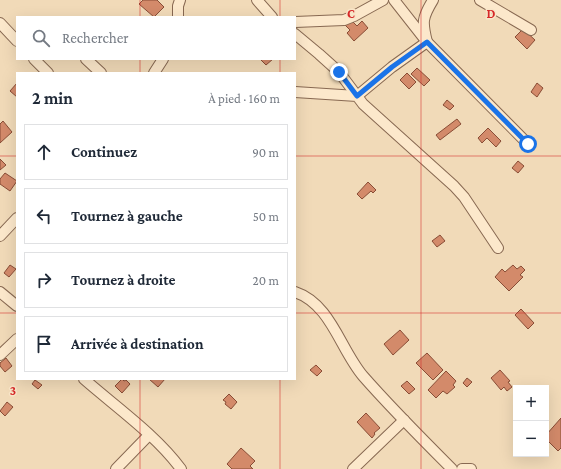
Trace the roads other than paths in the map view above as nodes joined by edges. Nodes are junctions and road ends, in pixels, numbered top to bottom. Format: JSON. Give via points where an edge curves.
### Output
{"nodes":[{"id":1,"x":180,"y":0,"type":"edge"},
{"id":2,"x":257,"y":0,"type":"edge"},
{"id":3,"x":383,"y":0,"type":"edge"},
{"id":4,"x":394,"y":0,"type":"edge"},
{"id":5,"x":433,"y":0,"type":"edge"},
{"id":6,"x":480,"y":0,"type":"edge"},
{"id":7,"x":178,"y":16,"type":"edge"},
{"id":8,"x":271,"y":16,"type":"edge"},
{"id":9,"x":296,"y":22,"type":"edge"},
{"id":10,"x":0,"y":23,"type":"edge"},
{"id":11,"x":531,"y":30,"type":"dead end"},
{"id":12,"x":296,"y":35,"type":"edge"},
{"id":13,"x":15,"y":36,"type":"edge"},
{"id":14,"x":427,"y":42,"type":"junction"},
{"id":15,"x":35,"y":60,"type":"edge"},
{"id":16,"x":87,"y":60,"type":"edge"},
{"id":17,"x":162,"y":60,"type":"edge"},
{"id":18,"x":47,"y":72,"type":"edge"},
{"id":19,"x":100,"y":72,"type":"edge"},
{"id":20,"x":155,"y":72,"type":"edge"},
{"id":21,"x":296,"y":92,"type":"edge"},
{"id":22,"x":357,"y":96,"type":"junction"},
{"id":23,"x":528,"y":144,"type":"dead end"},
{"id":24,"x":16,"y":219,"type":"edge"},
{"id":25,"x":0,"y":236,"type":"edge"},
{"id":26,"x":498,"y":248,"type":"dead end"},
{"id":27,"x":296,"y":292,"type":"edge"},
{"id":28,"x":8,"y":295,"type":"edge"},
{"id":29,"x":16,"y":305,"type":"edge"},
{"id":30,"x":16,"y":340,"type":"edge"},
{"id":31,"x":0,"y":355,"type":"edge"},
{"id":32,"x":85,"y":380,"type":"edge"},
{"id":33,"x":404,"y":420,"type":"junction"},
{"id":34,"x":149,"y":435,"type":"junction"},
{"id":35,"x":116,"y":469,"type":"edge"},
{"id":36,"x":181,"y":469,"type":"edge"},
{"id":37,"x":353,"y":469,"type":"edge"},
{"id":38,"x":452,"y":469,"type":"edge"},
{"id":39,"x":462,"y":469,"type":"edge"},
{"id":40,"x":471,"y":469,"type":"edge"}],
"edges":[{"from":1,"to":7,"type":"street"},
{"from":2,"to":8,"type":"street"},
{"from":3,"to":9,"type":"street","via":[[344,20]]},
{"from":4,"to":14,"type":"street"},
{"from":5,"to":14,"type":"street","via":[[423,23]]},
{"from":6,"to":11,"type":"street"},
{"from":10,"to":13,"type":"street"},
{"from":12,"to":22,"type":"street","via":[[339,72]]},
{"from":14,"to":22,"type":"street"},
{"from":14,"to":23,"type":"street"},
{"from":15,"to":18,"type":"street"},
{"from":16,"to":19,"type":"street"},
{"from":17,"to":20,"type":"street"},
{"from":21,"to":22,"type":"street"},
{"from":22,"to":26,"type":"street","via":[[454,186]]},
{"from":24,"to":25,"type":"street"},
{"from":27,"to":33,"type":"street","via":[[305,295],[324,314],[357,368]]},
{"from":28,"to":29,"type":"street"},
{"from":30,"to":31,"type":"street"},
{"from":32,"to":34,"type":"street"},
{"from":33,"to":37,"type":"street"},
{"from":33,"to":38,"type":"street"},
{"from":34,"to":35,"type":"street"},
{"from":34,"to":36,"type":"street"},
{"from":39,"to":40,"type":"street"}]}
